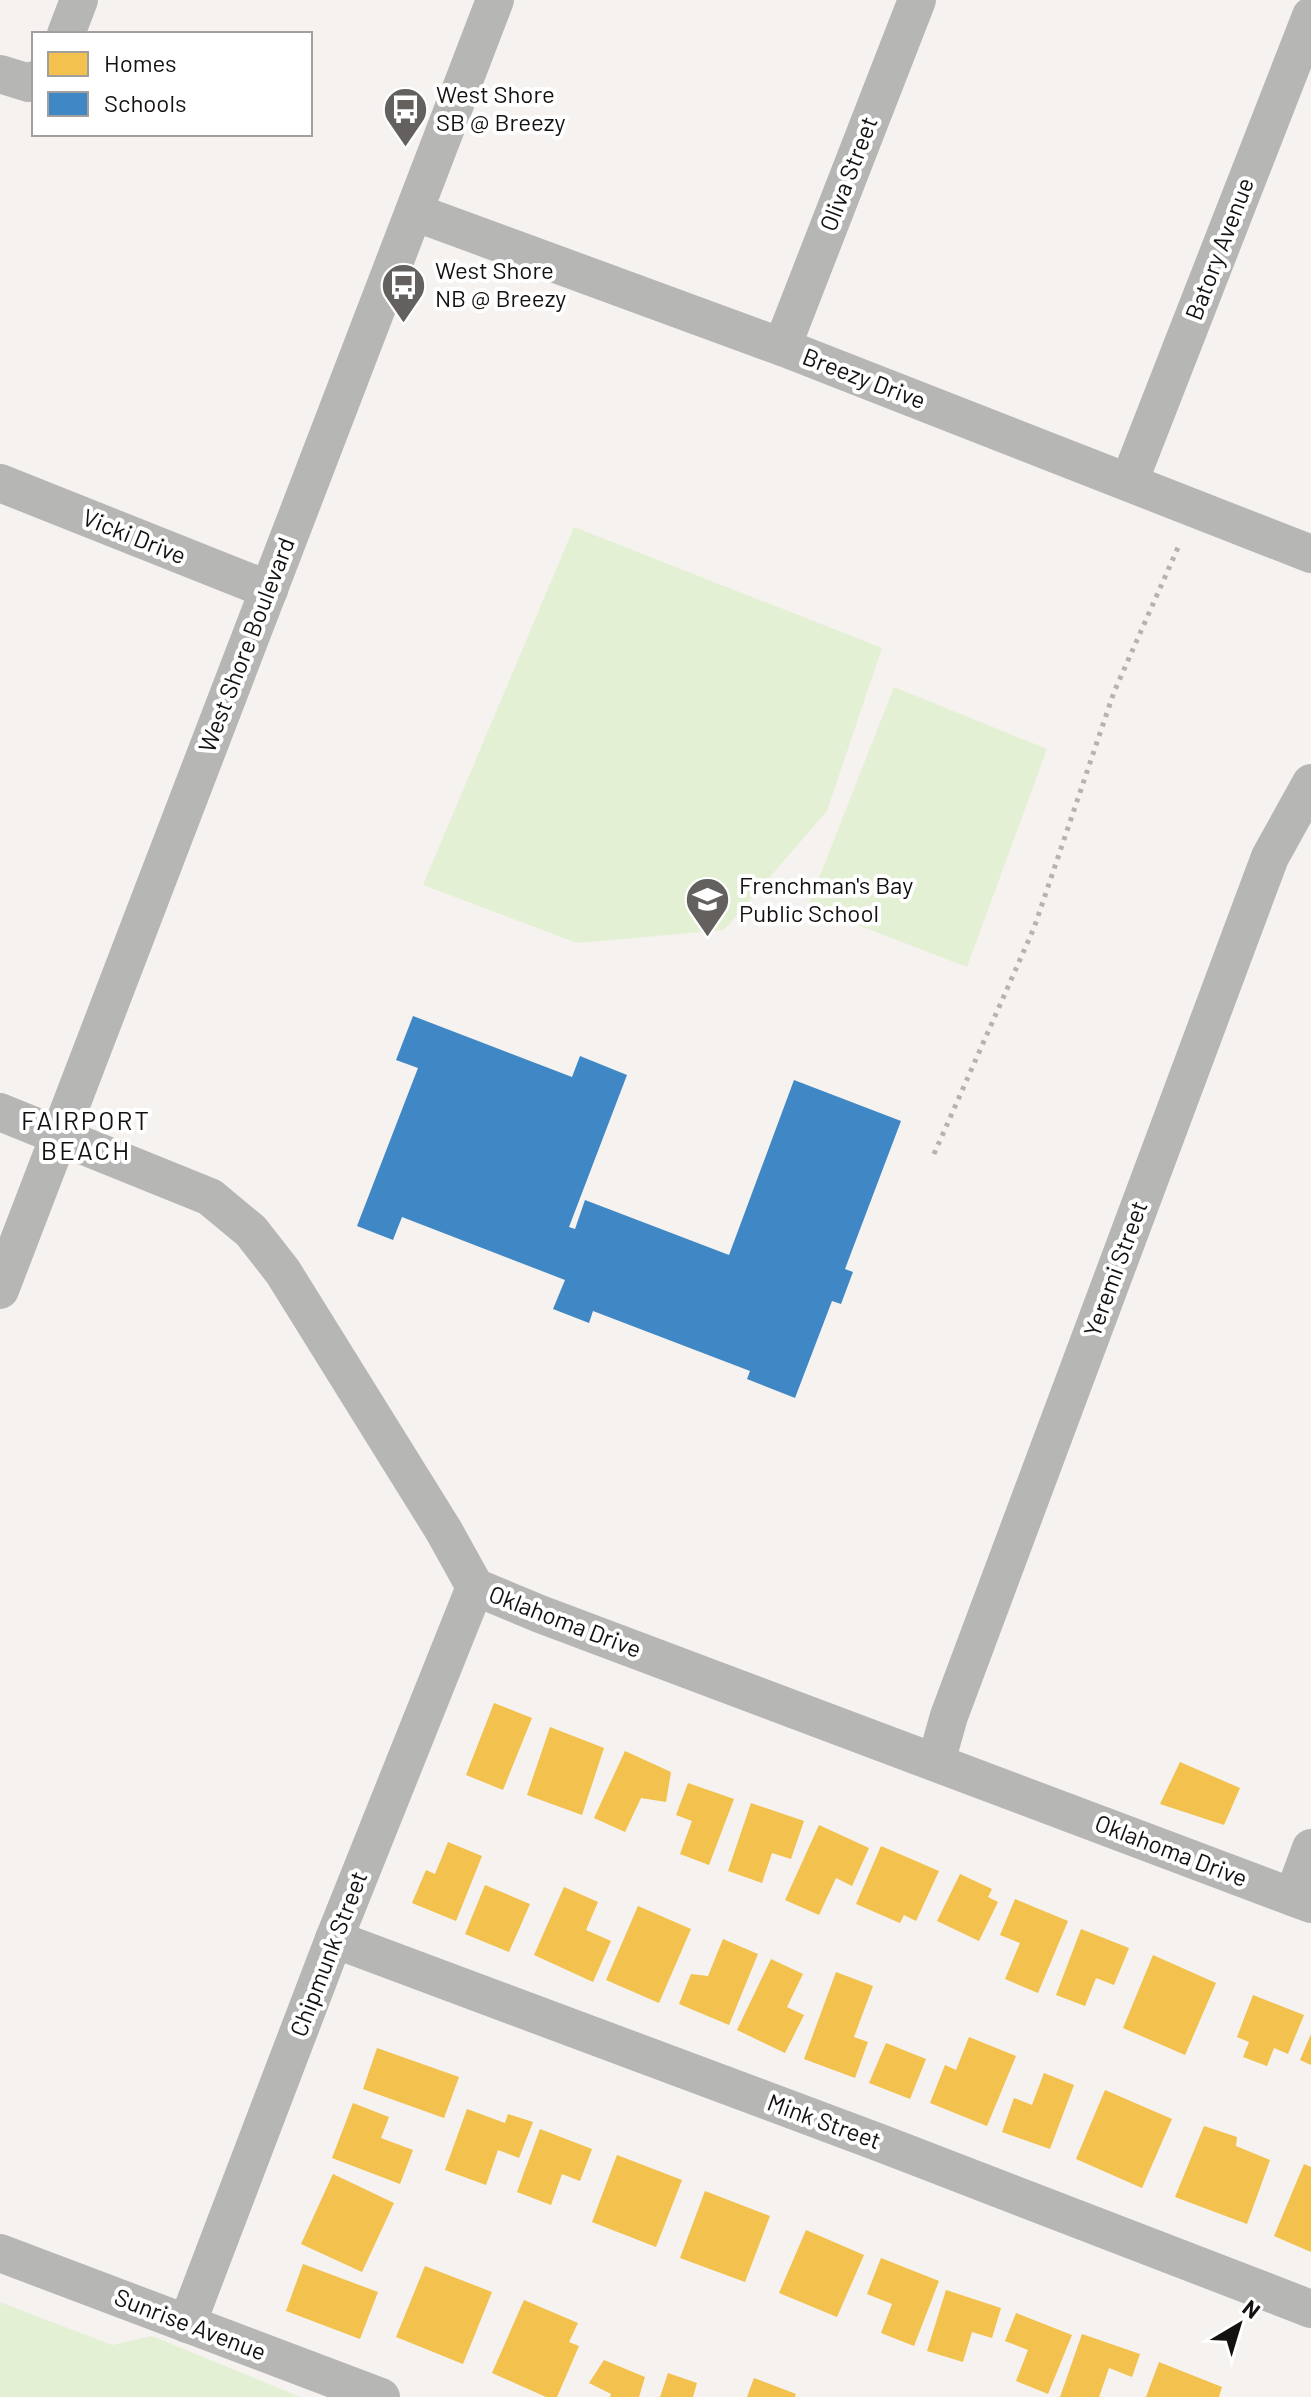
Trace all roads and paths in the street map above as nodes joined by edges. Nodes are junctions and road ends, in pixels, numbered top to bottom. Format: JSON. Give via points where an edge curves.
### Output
{"nodes":[{"id":1,"x":79,"y":0,"type":"edge"},
{"id":2,"x":495,"y":0,"type":"edge"},
{"id":3,"x":917,"y":0,"type":"edge"},
{"id":4,"x":67,"y":32,"type":"edge"},
{"id":5,"x":1307,"y":40,"type":"edge"},
{"id":6,"x":0,"y":74,"type":"edge"},
{"id":7,"x":32,"y":81,"type":"edge"},
{"id":8,"x":414,"y":212,"type":"junction"},
{"id":9,"x":782,"y":347,"type":"junction"},
{"id":10,"x":1129,"y":482,"type":"junction"},
{"id":11,"x":0,"y":483,"type":"edge"},
{"id":12,"x":1180,"y":543,"type":"dead end"},
{"id":13,"x":1311,"y":554,"type":"edge"},
{"id":14,"x":269,"y":590,"type":"junction"},
{"id":15,"x":1311,"y":783,"type":"edge"},
{"id":16,"x":0,"y":1112,"type":"edge"},
{"id":17,"x":59,"y":1134,"type":"junction"},
{"id":18,"x":934,"y":1154,"type":"dead end"},
{"id":19,"x":0,"y":1290,"type":"edge"},
{"id":20,"x":475,"y":1587,"type":"junction"},
{"id":21,"x":936,"y":1762,"type":"junction"},
{"id":22,"x":1311,"y":1848,"type":"edge"},
{"id":23,"x":1302,"y":1900,"type":"edge"},
{"id":24,"x":334,"y":1939,"type":"junction"},
{"id":25,"x":0,"y":2253,"type":"edge"},
{"id":26,"x":1311,"y":2309,"type":"edge"},
{"id":27,"x":187,"y":2324,"type":"junction"},
{"id":28,"x":381,"y":2397,"type":"edge"}],
"edges":[{"from":1,"to":4,"type":"street"},
{"from":2,"to":8,"type":"street","name":"West Shore Boulevard"},
{"from":3,"to":9,"type":"street","name":"Oliva Street"},
{"from":5,"to":10,"type":"street","name":"Batory Avenue"},
{"from":6,"to":7,"type":"street"},
{"from":8,"to":9,"type":"street","name":"Breezy Drive"},
{"from":8,"to":14,"type":"street","name":"West Shore Boulevard"},
{"from":9,"to":10,"type":"street","name":"Breezy Drive"},
{"from":10,"to":13,"type":"street","name":"Breezy Drive"},
{"from":11,"to":14,"type":"street","name":"Vicki Drive"},
{"from":12,"to":18,"type":"path","via":[[1114,692],[1034,928]]},
{"from":14,"to":17,"type":"street","name":"West Shore Boulevard"},
{"from":15,"to":21,"type":"street","name":"Yeremi Street","via":[[1270,857]]},
{"from":16,"to":17,"type":"street","name":"Oklahoma Drive"},
{"from":17,"to":19,"type":"street","name":"West Shore Boulevard"},
{"from":17,"to":20,"type":"street","name":"Oklahoma Drive","via":[[210,1197],[251,1231],[283,1272]]},
{"from":20,"to":21,"type":"street","name":"Oklahoma Drive"},
{"from":20,"to":24,"type":"street","name":"Chipmunk Street"},
{"from":21,"to":23,"type":"street","name":"Oklahoma Drive"},
{"from":22,"to":23,"type":"street"},
{"from":24,"to":26,"type":"street","name":"Mink Street"},
{"from":24,"to":27,"type":"street","name":"Chipmunk Street"},
{"from":25,"to":27,"type":"street","name":"Sunrise Avenue"},
{"from":27,"to":28,"type":"street","name":"Sunrise Avenue"}]}
